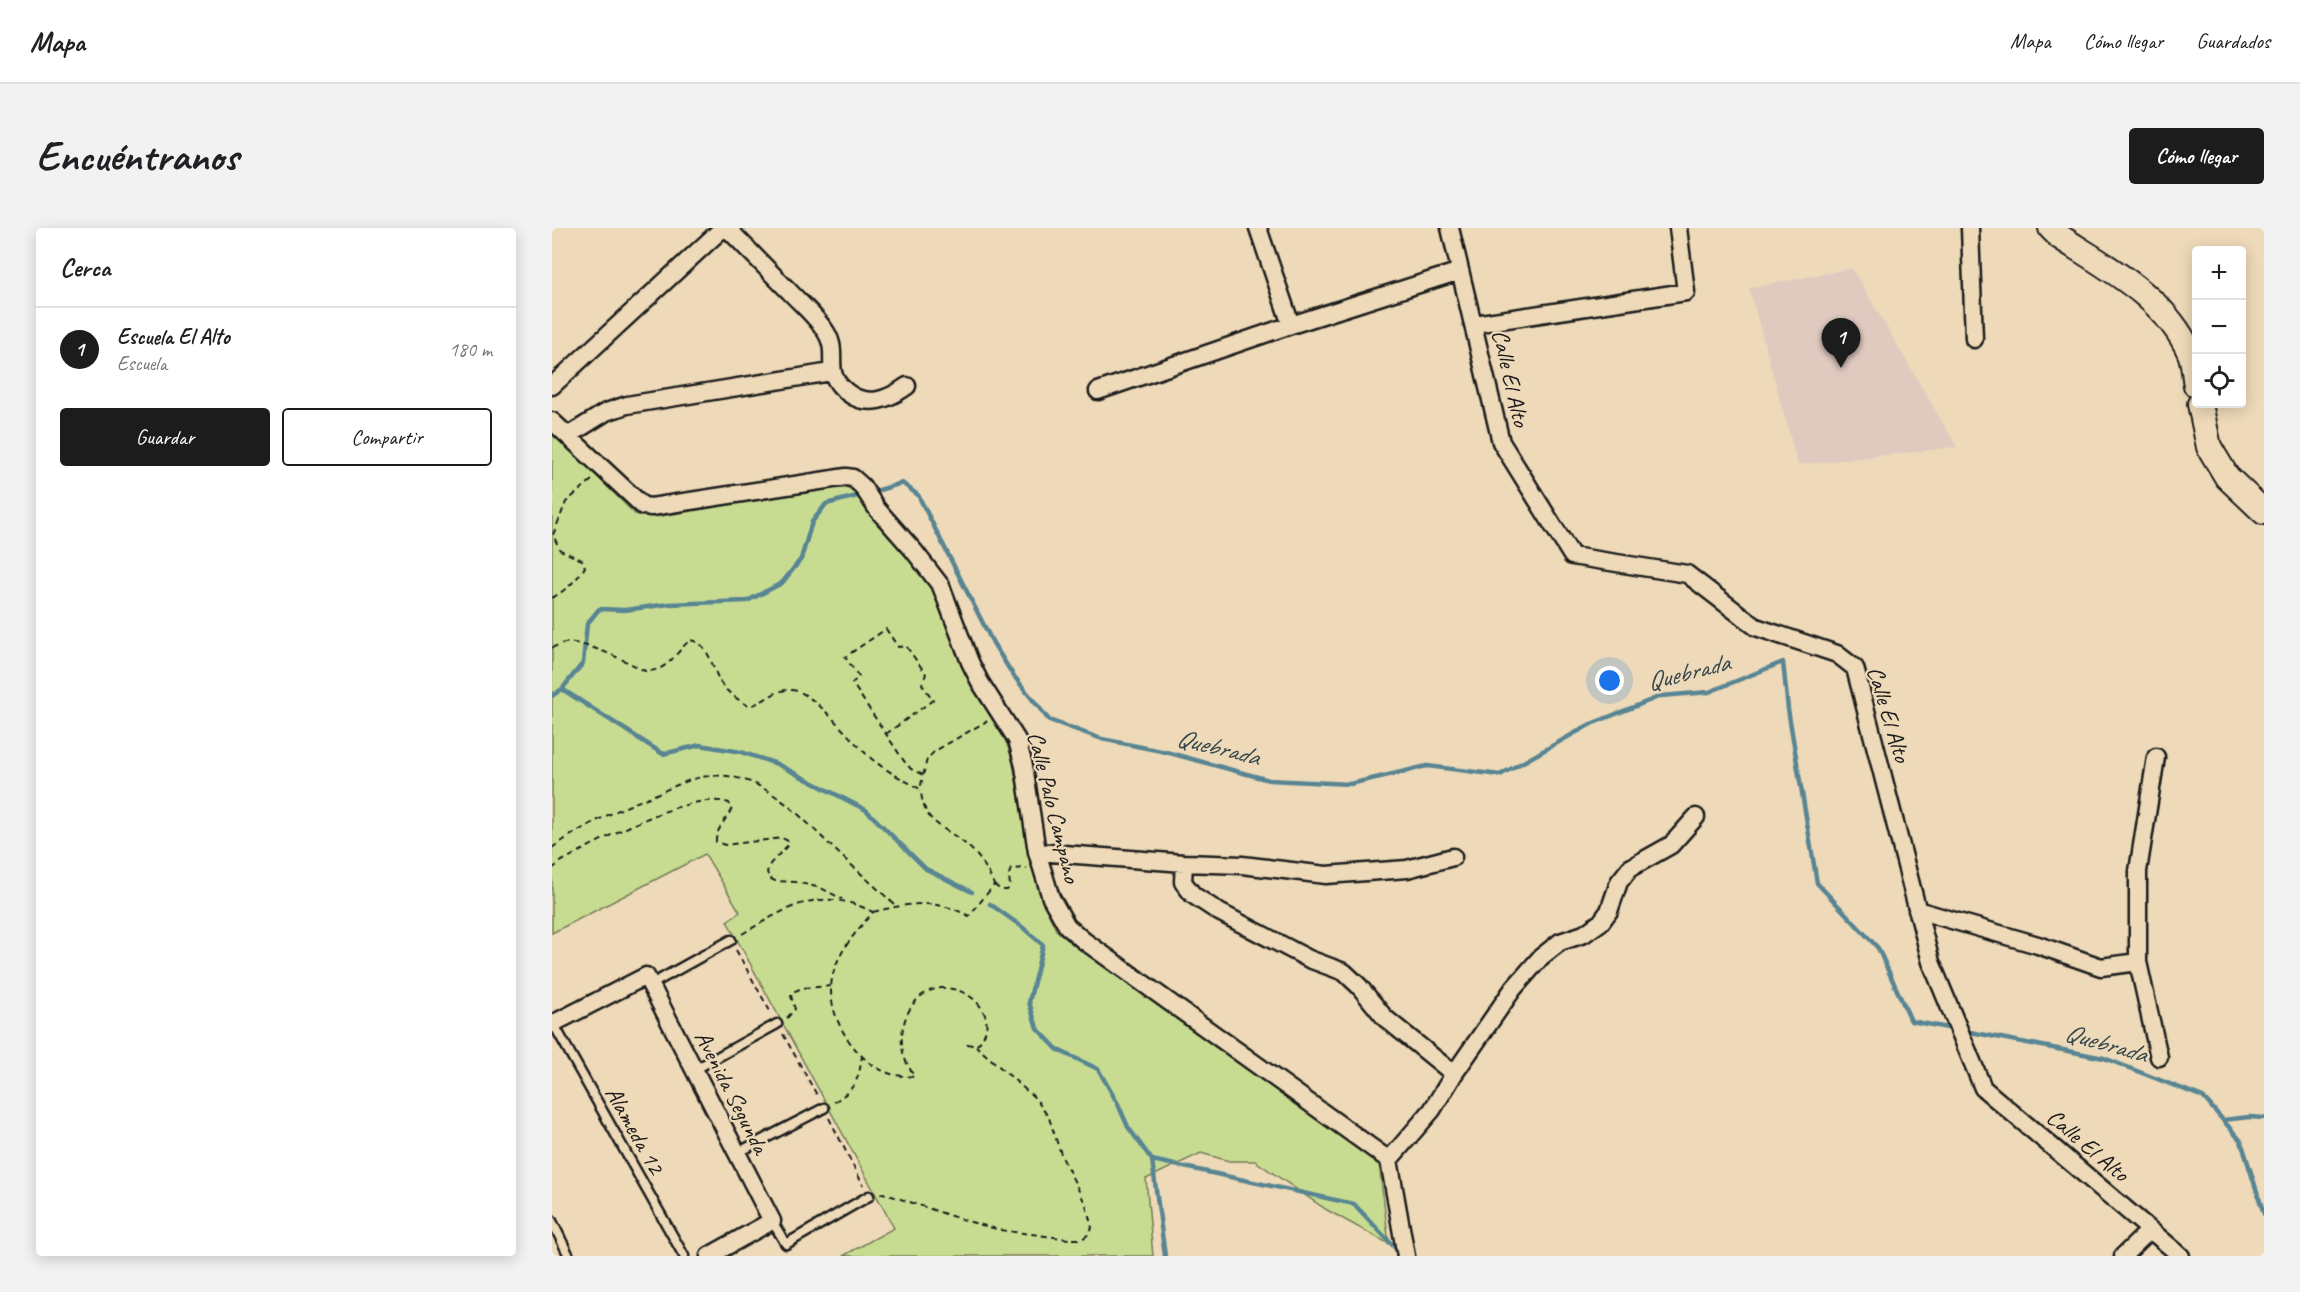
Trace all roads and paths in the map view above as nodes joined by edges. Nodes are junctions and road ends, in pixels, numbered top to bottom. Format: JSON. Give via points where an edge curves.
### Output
{"nodes":[{"id":1,"x":725,"y":228,"type":"edge"},
{"id":2,"x":1258,"y":228,"type":"edge"},
{"id":3,"x":1450,"y":228,"type":"edge"},
{"id":4,"x":1678,"y":228,"type":"edge"},
{"id":5,"x":1970,"y":228,"type":"edge"},
{"id":6,"x":2051,"y":228,"type":"edge"},
{"id":7,"x":1460,"y":271,"type":"junction"},
{"id":8,"x":1474,"y":324,"type":"junction"},
{"id":9,"x":1291,"y":326,"type":"junction"},
{"id":10,"x":1974,"y":339,"type":"dead end"},
{"id":11,"x":2192,"y":365,"type":"edge"},
{"id":12,"x":831,"y":372,"type":"junction"},
{"id":13,"x":552,"y":386,"type":"edge"},
{"id":14,"x":907,"y":386,"type":"dead end"},
{"id":15,"x":1098,"y":391,"type":"dead end"},
{"id":16,"x":2201,"y":408,"type":"edge"},
{"id":17,"x":552,"y":421,"type":"edge"},
{"id":18,"x":569,"y":435,"type":"junction"},
{"id":19,"x":604,"y":470,"type":"junction"},
{"id":20,"x":2264,"y":512,"type":"edge"},
{"id":21,"x":552,"y":598,"type":"edge"},
{"id":22,"x":552,"y":648,"type":"edge"},
{"id":23,"x":1000,"y":714,"type":"junction"},
{"id":24,"x":886,"y":734,"type":"junction"},
{"id":25,"x":2156,"y":757,"type":"dead end"},
{"id":26,"x":923,"y":775,"type":"junction"},
{"id":27,"x":920,"y":789,"type":"junction"},
{"id":28,"x":1696,"y":817,"type":"dead end"},
{"id":29,"x":552,"y":848,"type":"edge"},
{"id":30,"x":1037,"y":852,"type":"junction"},
{"id":31,"x":1453,"y":857,"type":"dead end"},
{"id":32,"x":1184,"y":863,"type":"junction"},
{"id":33,"x":552,"y":869,"type":"edge"},
{"id":34,"x":1042,"y":870,"type":"junction"},
{"id":35,"x":994,"y":885,"type":"junction"},
{"id":36,"x":848,"y":901,"type":"junction"},
{"id":37,"x":896,"y":906,"type":"junction"},
{"id":38,"x":1917,"y":910,"type":"junction"},
{"id":39,"x":873,"y":912,"type":"junction"},
{"id":40,"x":731,"y":940,"type":"junction"},
{"id":41,"x":2138,"y":962,"type":"junction"},
{"id":42,"x":650,"y":986,"type":"junction"},
{"id":43,"x":831,"y":986,"type":"junction"},
{"id":44,"x":552,"y":1023,"type":"edge"},
{"id":45,"x":777,"y":1024,"type":"junction"},
{"id":46,"x":964,"y":1043,"type":"dead end"},
{"id":47,"x":976,"y":1046,"type":"junction"},
{"id":48,"x":862,"y":1055,"type":"junction"},
{"id":49,"x":2159,"y":1057,"type":"dead end"},
{"id":50,"x":694,"y":1070,"type":"junction"},
{"id":51,"x":1454,"y":1074,"type":"junction"},
{"id":52,"x":824,"y":1108,"type":"junction"},
{"id":53,"x":736,"y":1154,"type":"junction"},
{"id":54,"x":1389,"y":1160,"type":"junction"},
{"id":55,"x":869,"y":1196,"type":"junction"},
{"id":56,"x":552,"y":1221,"type":"edge"},
{"id":57,"x":772,"y":1221,"type":"junction"},
{"id":58,"x":2151,"y":1230,"type":"junction"},
{"id":59,"x":569,"y":1256,"type":"edge"},
{"id":60,"x":684,"y":1256,"type":"edge"},
{"id":61,"x":709,"y":1256,"type":"edge"},
{"id":62,"x":1406,"y":1256,"type":"edge"},
{"id":63,"x":2123,"y":1256,"type":"edge"},
{"id":64,"x":2181,"y":1256,"type":"edge"}],
"edges":[{"from":1,"to":12,"type":"street","via":[[819,321],[832,346]]},
{"from":1,"to":13,"type":"street"},
{"from":2,"to":9,"type":"street"},
{"from":3,"to":7,"type":"street","name":"Calle El Alto"},
{"from":4,"to":8,"type":"street","via":[[1686,292]]},
{"from":5,"to":10,"type":"street"},
{"from":6,"to":11,"type":"main road","via":[[2141,290],[2173,323]]},
{"from":7,"to":8,"type":"street","name":"Calle El Alto"},
{"from":7,"to":9,"type":"street"},
{"from":8,"to":38,"type":"street","name":"Calle El Alto","via":[[1501,442],[1572,556],[1688,574],[1756,627],[1838,654],[1855,668]]},
{"from":9,"to":15,"type":"street"},
{"from":12,"to":14,"type":"street","via":[[837,383],[860,399],[884,399]]},
{"from":12,"to":18,"type":"street","via":[[615,408]]},
{"from":16,"to":20,"type":"main road","via":[[2209,447],[2227,477]]},
{"from":17,"to":18,"type":"street","name":"Calle Palo Campano"},
{"from":18,"to":19,"type":"street","name":"Calle Palo Campano"},
{"from":19,"to":21,"type":"path","via":[[566,502],[553,535],[560,550],[582,560],[585,567],[579,577]]},
{"from":19,"to":23,"type":"street","name":"Calle Palo Campano","via":[[647,507],[853,478],[935,577],[970,662]]},
{"from":22,"to":27,"type":"path","via":[[573,643],[653,671],[663,668],[690,640],[697,640],[723,687],[738,699],[749,706],[792,689],[809,696],[876,762]]},
{"from":23,"to":26,"type":"path","via":[[935,751],[927,759]]},
{"from":23,"to":30,"type":"street","name":"Calle Palo Campano","via":[[1020,752]]},
{"from":24,"to":24,"type":"path","via":[[852,683],[859,677],[845,657],[885,628],[898,647],[906,646],[926,674],[922,684],[933,700]]},
{"from":24,"to":26,"type":"path","via":[[911,769]]},
{"from":25,"to":41,"type":"street","via":[[2138,871]]},
{"from":26,"to":27,"type":"path"},
{"from":27,"to":35,"type":"path","via":[[925,811],[978,856]]},
{"from":28,"to":51,"type":"street","via":[[1671,845],[1630,868],[1619,882],[1609,912],[1593,930],[1560,942],[1541,957],[1513,989]]},
{"from":29,"to":37,"type":"path","via":[[576,830],[612,812],[707,776],[726,775],[764,789],[795,810]]},
{"from":30,"to":32,"type":"street"},
{"from":30,"to":34,"type":"street","name":"Calle Palo Campano"},
{"from":31,"to":32,"type":"street","via":[[1407,869],[1326,875]]},
{"from":32,"to":51,"type":"street","via":[[1183,882],[1193,895],[1300,954],[1344,972],[1385,1018]]},
{"from":33,"to":36,"type":"path","via":[[646,818],[712,799],[729,803],[732,808],[716,842],[725,845],[782,838],[788,845],[770,864],[769,878],[821,888]]},
{"from":34,"to":35,"type":"path","via":[[1013,868],[1009,871],[1007,890]]},
{"from":34,"to":54,"type":"street","name":"Calle Palo Campano","via":[[1055,907],[1074,933]]},
{"from":35,"to":37,"type":"path","via":[[969,916],[928,902]]},
{"from":36,"to":39,"type":"path"},
{"from":36,"to":40,"type":"path","via":[[837,898],[804,902]]},
{"from":37,"to":39,"type":"path"},
{"from":38,"to":41,"type":"street","via":[[2101,967]]},
{"from":38,"to":58,"type":"street","name":"Calle El Alto","via":[[1931,962],[1983,1088]]},
{"from":39,"to":43,"type":"path","via":[[840,957]]},
{"from":40,"to":42,"type":"lane"},
{"from":40,"to":45,"type":"path"},
{"from":41,"to":49,"type":"street"},
{"from":42,"to":44,"type":"street","via":[[646,976]]},
{"from":42,"to":50,"type":"street","name":"Avenida Segunda"},
{"from":43,"to":45,"type":"path","via":[[793,992],[793,1013]]},
{"from":43,"to":48,"type":"path","via":[[833,1008],[841,1028]]},
{"from":44,"to":60,"type":"lane","name":"Alameda 12"},
{"from":45,"to":50,"type":"lane"},
{"from":45,"to":52,"type":"path"},
{"from":46,"to":47,"type":"path"},
{"from":47,"to":48,"type":"path","via":[[986,1031],[988,1019],[983,1008],[955,990],[941,988],[924,994],[905,1017],[904,1057],[915,1077],[891,1074]]},
{"from":47,"to":55,"type":"path","via":[[1036,1099],[1049,1118],[1062,1157],[1086,1205],[1092,1228],[1089,1234],[1082,1239],[1069,1239],[1000,1230],[883,1193]]},
{"from":48,"to":52,"type":"path","via":[[860,1071],[850,1091]]},
{"from":50,"to":53,"type":"street","name":"Avenida Segunda"},
{"from":51,"to":54,"type":"street","via":[[1432,1110]]},
{"from":52,"to":53,"type":"lane"},
{"from":52,"to":55,"type":"path"},
{"from":53,"to":57,"type":"street","name":"Avenida Segunda"},
{"from":54,"to":62,"type":"street"},
{"from":55,"to":57,"type":"lane","via":[[786,1244]]},
{"from":56,"to":59,"type":"lane"},
{"from":57,"to":61,"type":"street"},
{"from":58,"to":63,"type":"street"},
{"from":58,"to":64,"type":"street","name":"Calle El Alto"}]}
